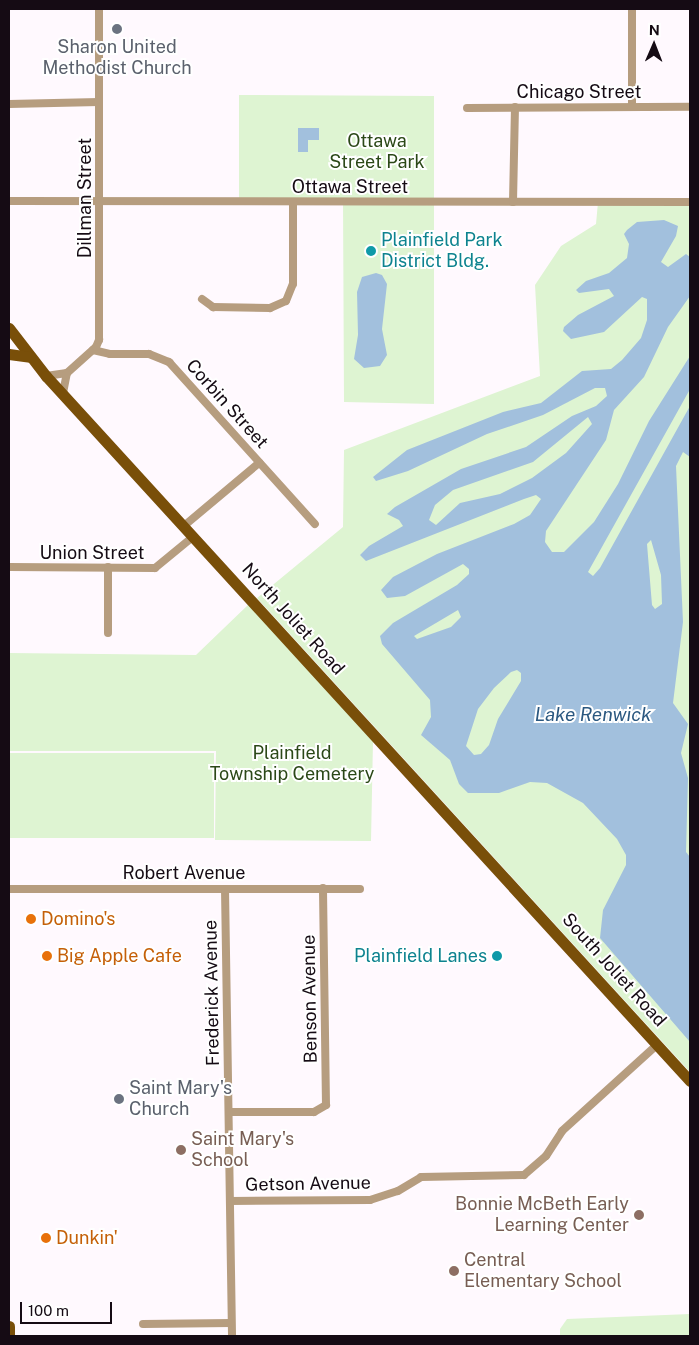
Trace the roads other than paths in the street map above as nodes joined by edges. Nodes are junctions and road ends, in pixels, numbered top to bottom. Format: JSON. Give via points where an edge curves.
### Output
{"nodes":[{"id":1,"x":99,"y":9,"type":"edge"},
{"id":2,"x":632,"y":9,"type":"edge"},
{"id":3,"x":100,"y":102,"type":"junction"},
{"id":4,"x":9,"y":104,"type":"edge"},
{"id":5,"x":515,"y":107,"type":"junction"},
{"id":6,"x":632,"y":107,"type":"junction"},
{"id":7,"x":690,"y":107,"type":"edge"},
{"id":8,"x":467,"y":108,"type":"dead end"},
{"id":9,"x":9,"y":201,"type":"edge"},
{"id":10,"x":99,"y":201,"type":"junction"},
{"id":11,"x":292,"y":202,"type":"junction"},
{"id":12,"x":513,"y":202,"type":"junction"},
{"id":13,"x":690,"y":202,"type":"edge"},
{"id":14,"x":202,"y":299,"type":"dead end"},
{"id":15,"x":9,"y":328,"type":"edge"},
{"id":16,"x":9,"y":342,"type":"edge"},
{"id":17,"x":93,"y":350,"type":"junction"},
{"id":18,"x":9,"y":354,"type":"edge"},
{"id":19,"x":26,"y":356,"type":"junction"},
{"id":20,"x":67,"y":373,"type":"junction"},
{"id":21,"x":46,"y":376,"type":"junction"},
{"id":22,"x":63,"y":393,"type":"junction"},
{"id":23,"x":259,"y":463,"type":"junction"},
{"id":24,"x":315,"y":524,"type":"dead end"},
{"id":25,"x":185,"y":525,"type":"junction"},
{"id":26,"x":194,"y":536,"type":"junction"},
{"id":27,"x":9,"y":567,"type":"edge"},
{"id":28,"x":108,"y":568,"type":"junction"},
{"id":29,"x":108,"y":633,"type":"dead end"},
{"id":30,"x":323,"y":888,"type":"junction"},
{"id":31,"x":9,"y":889,"type":"edge"},
{"id":32,"x":225,"y":889,"type":"junction"},
{"id":33,"x":360,"y":889,"type":"dead end"},
{"id":34,"x":530,"y":906,"type":"joint"},
{"id":35,"x":658,"y":1045,"type":"junction"},
{"id":36,"x":690,"y":1081,"type":"edge"},
{"id":37,"x":229,"y":1112,"type":"junction"},
{"id":38,"x":230,"y":1200,"type":"junction"},
{"id":39,"x":231,"y":1323,"type":"junction"},
{"id":40,"x":143,"y":1324,"type":"dead end"},
{"id":41,"x":9,"y":1326,"type":"edge"},
{"id":42,"x":9,"y":1336,"type":"edge"},
{"id":43,"x":232,"y":1336,"type":"edge"}],
"edges":[{"from":1,"to":3,"type":"street","name":"Dillman Street"},
{"from":2,"to":6,"type":"street"},
{"from":3,"to":4,"type":"street"},
{"from":3,"to":10,"type":"street","name":"Dillman Street"},
{"from":5,"to":6,"type":"street","name":"Chicago Street"},
{"from":5,"to":8,"type":"street","name":"Chicago Street"},
{"from":5,"to":12,"type":"street"},
{"from":6,"to":7,"type":"street","name":"Chicago Street"},
{"from":9,"to":10,"type":"street","name":"Ottawa Street"},
{"from":10,"to":11,"type":"street","name":"Ottawa Street"},
{"from":10,"to":17,"type":"street","name":"Dillman Street","via":[[99,340]]},
{"from":11,"to":12,"type":"street","name":"Ottawa Street"},
{"from":11,"to":14,"type":"street","via":[[293,284],[286,301],[270,308],[214,307]]},
{"from":12,"to":13,"type":"street","name":"Ottawa Street"},
{"from":15,"to":19,"type":"main road","name":"North Joliet Road","via":[[28,350]]},
{"from":16,"to":19,"type":"main road","name":"North Joliet Road"},
{"from":17,"to":20,"type":"street"},
{"from":17,"to":23,"type":"street","name":"Corbin Street","via":[[110,354],[149,354],[169,362]]},
{"from":18,"to":19,"type":"main road"},
{"from":19,"to":21,"type":"main road","name":"North Joliet Road"},
{"from":20,"to":21,"type":"street"},
{"from":20,"to":22,"type":"street"},
{"from":21,"to":22,"type":"main road","name":"North Joliet Road"},
{"from":22,"to":25,"type":"main road","name":"North Joliet Road"},
{"from":23,"to":24,"type":"street","name":"Corbin Street"},
{"from":23,"to":25,"type":"street"},
{"from":25,"to":26,"type":"main road","name":"North Joliet Road"},
{"from":26,"to":28,"type":"street","name":"Union Street","via":[[155,568]]},
{"from":26,"to":34,"type":"main road","name":"North Joliet Road"},
{"from":27,"to":28,"type":"street","name":"Union Street"},
{"from":28,"to":29,"type":"street"},
{"from":30,"to":32,"type":"street","name":"Robert Avenue"},
{"from":30,"to":33,"type":"street","name":"Robert Avenue"},
{"from":30,"to":37,"type":"street","name":"Benson Avenue","via":[[327,1100],[323,1109],[314,1112]]},
{"from":31,"to":32,"type":"street","name":"Robert Avenue"},
{"from":32,"to":37,"type":"street","name":"Frederick Avenue"},
{"from":34,"to":35,"type":"main road","name":"South Joliet Road"},
{"from":35,"to":36,"type":"main road","name":"South Joliet Road"},
{"from":35,"to":38,"type":"street","name":"Getson Avenue","via":[[562,1131],[546,1156],[524,1175],[421,1177],[398,1191],[370,1200]]},
{"from":37,"to":38,"type":"street","name":"Frederick Avenue"},
{"from":38,"to":39,"type":"street","name":"Frederick Avenue"},
{"from":39,"to":40,"type":"street"},
{"from":39,"to":43,"type":"street","name":"Frederick Avenue"},
{"from":41,"to":42,"type":"main road"}]}
